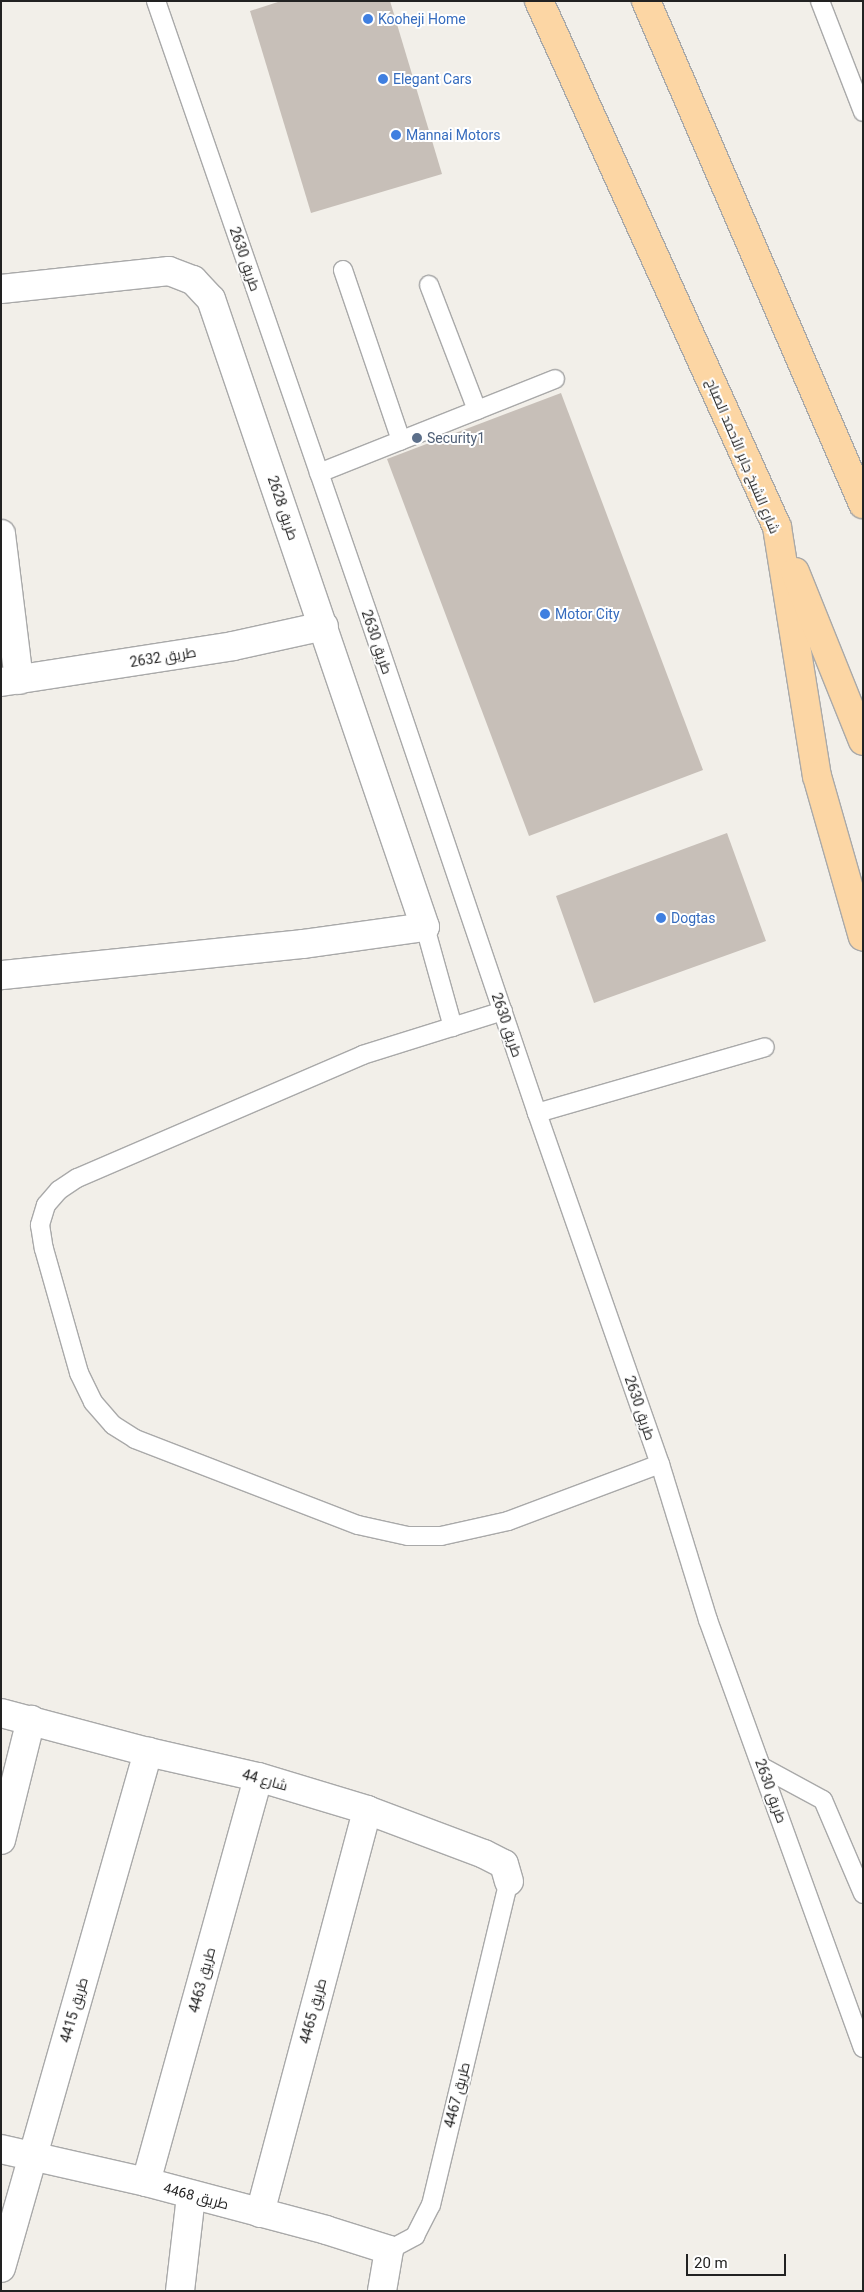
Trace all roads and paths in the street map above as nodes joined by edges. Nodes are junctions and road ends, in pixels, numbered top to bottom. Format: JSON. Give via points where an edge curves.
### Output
{"nodes":[{"id":1,"x":156,"y":1,"type":"edge"},
{"id":2,"x":539,"y":1,"type":"edge"},
{"id":3,"x":646,"y":1,"type":"edge"},
{"id":4,"x":820,"y":1,"type":"edge"},
{"id":5,"x":863,"y":112,"type":"edge"},
{"id":6,"x":343,"y":270,"type":"dead end"},
{"id":7,"x":429,"y":285,"type":"dead end"},
{"id":8,"x":1,"y":290,"type":"edge"},
{"id":9,"x":555,"y":379,"type":"dead end"},
{"id":10,"x":477,"y":410,"type":"junction"},
{"id":11,"x":401,"y":440,"type":"junction"},
{"id":12,"x":319,"y":473,"type":"junction"},
{"id":13,"x":863,"y":504,"type":"edge"},
{"id":14,"x":777,"y":527,"type":"junction"},
{"id":15,"x":1,"y":534,"type":"edge"},
{"id":16,"x":324,"y":626,"type":"junction"},
{"id":17,"x":10,"y":681,"type":"edge"},
{"id":18,"x":863,"y":741,"type":"edge"},
{"id":19,"x":424,"y":927,"type":"junction"},
{"id":20,"x":863,"y":938,"type":"edge"},
{"id":21,"x":1,"y":975,"type":"edge"},
{"id":22,"x":503,"y":1011,"type":"junction"},
{"id":23,"x":453,"y":1027,"type":"junction"},
{"id":24,"x":765,"y":1047,"type":"dead end"},
{"id":25,"x":537,"y":1113,"type":"junction"},
{"id":26,"x":660,"y":1464,"type":"junction"},
{"id":27,"x":1,"y":1713,"type":"edge"},
{"id":28,"x":31,"y":1720,"type":"junction"},
{"id":29,"x":148,"y":1752,"type":"junction"},
{"id":30,"x":762,"y":1767,"type":"junction"},
{"id":31,"x":258,"y":1777,"type":"junction"},
{"id":32,"x":367,"y":1810,"type":"junction"},
{"id":33,"x":1,"y":1840,"type":"edge"},
{"id":34,"x":509,"y":1881,"type":"joint"},
{"id":35,"x":863,"y":1894,"type":"edge"},
{"id":36,"x":863,"y":2048,"type":"edge"},
{"id":37,"x":1,"y":2149,"type":"edge"},
{"id":38,"x":32,"y":2157,"type":"junction"},
{"id":39,"x":146,"y":2182,"type":"junction"},
{"id":40,"x":191,"y":2196,"type":"junction"},
{"id":41,"x":260,"y":2213,"type":"junction"},
{"id":42,"x":389,"y":2250,"type":"junction"},
{"id":43,"x":1,"y":2268,"type":"edge"},
{"id":44,"x":180,"y":2291,"type":"edge"},
{"id":45,"x":382,"y":2291,"type":"edge"}],
"edges":[{"from":1,"to":12,"type":"lane","name":"طريق 2630"},
{"from":2,"to":14,"type":"main road","name":"شارع الشيخ جابر الأحمد الصباح"},
{"from":3,"to":13,"type":"main road"},
{"from":4,"to":5,"type":"lane"},
{"from":6,"to":11,"type":"lane"},
{"from":7,"to":10,"type":"lane"},
{"from":8,"to":16,"type":"street","name":"طريق 2628","via":[[158,271],[181,274],[203,288],[211,299]]},
{"from":9,"to":10,"type":"lane"},
{"from":10,"to":11,"type":"lane"},
{"from":11,"to":12,"type":"lane"},
{"from":12,"to":22,"type":"lane","name":"طريق 2630"},
{"from":14,"to":18,"type":"main road"},
{"from":14,"to":20,"type":"main road","name":"شارع الشيخ جابر الأحمد الصباح","via":[[817,776]]},
{"from":15,"to":17,"type":"street"},
{"from":16,"to":17,"type":"street","name":"طريق 2632","via":[[233,646]]},
{"from":16,"to":19,"type":"street","name":"طريق 2628"},
{"from":19,"to":21,"type":"street","via":[[302,944]]},
{"from":19,"to":23,"type":"lane"},
{"from":22,"to":23,"type":"lane"},
{"from":22,"to":25,"type":"lane","name":"طريق 2630"},
{"from":23,"to":26,"type":"lane","via":[[363,1055],[77,1178],[59,1190],[46,1205],[40,1225],[79,1373],[93,1402],[113,1425],[135,1439],[358,1524],[408,1536],[441,1536],[508,1522]]},
{"from":24,"to":25,"type":"lane"},
{"from":25,"to":26,"type":"lane","name":"طريق 2630"},
{"from":26,"to":30,"type":"lane","name":"طريق 2630","via":[[708,1620]]},
{"from":27,"to":28,"type":"street","name":"شارع 44"},
{"from":28,"to":29,"type":"street","name":"شارع 44"},
{"from":28,"to":33,"type":"street"},
{"from":29,"to":31,"type":"street","name":"شارع 44"},
{"from":29,"to":38,"type":"street","name":"طريق 4415"},
{"from":30,"to":35,"type":"lane","via":[[823,1800]]},
{"from":30,"to":36,"type":"lane","name":"طريق 2630"},
{"from":31,"to":32,"type":"street","name":"شارع 44"},
{"from":31,"to":39,"type":"street","name":"طريق 4463"},
{"from":32,"to":34,"type":"street","name":"شارع 44","via":[[484,1854],[504,1864]]},
{"from":32,"to":41,"type":"street","name":"طريق 4465"},
{"from":34,"to":42,"type":"lane","name":"طريق 4467","via":[[431,2205],[415,2236]]},
{"from":37,"to":38,"type":"street","name":"طريق 4468"},
{"from":38,"to":39,"type":"street","name":"طريق 4468"},
{"from":38,"to":43,"type":"street","name":"طريق 4415"},
{"from":39,"to":40,"type":"street","name":"طريق 4468"},
{"from":40,"to":41,"type":"street","name":"طريق 4468"},
{"from":40,"to":44,"type":"street"},
{"from":41,"to":42,"type":"street","name":"طريق 4468"},
{"from":42,"to":45,"type":"street"}]}
